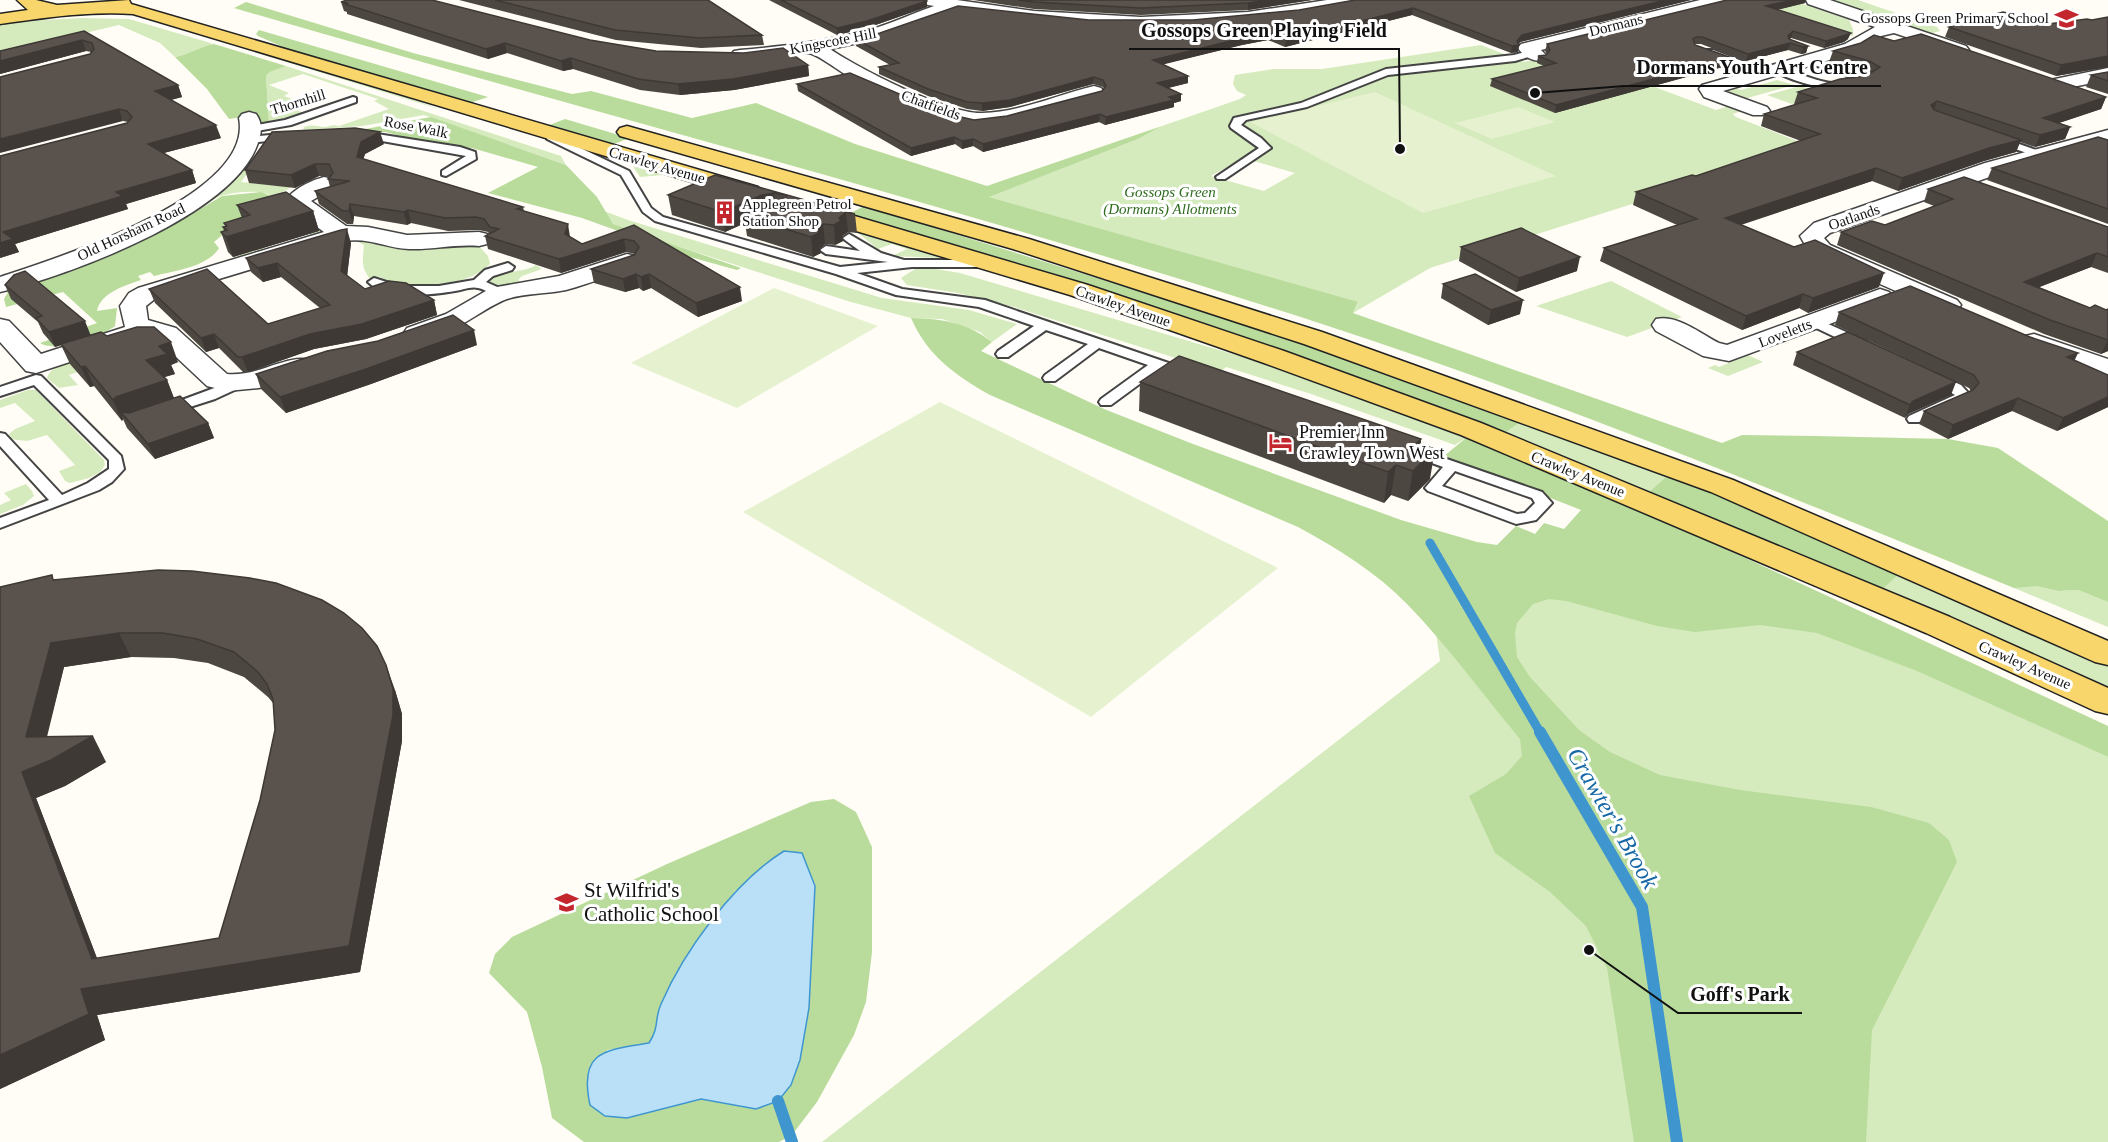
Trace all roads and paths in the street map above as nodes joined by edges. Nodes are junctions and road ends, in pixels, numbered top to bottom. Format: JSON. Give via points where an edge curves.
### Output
{"nodes":[{"id":1,"x":20,"y":0,"type":"edge"},
{"id":2,"x":25,"y":0,"type":"edge"},
{"id":3,"x":137,"y":0,"type":"edge"},
{"id":4,"x":168,"y":0,"type":"edge"},
{"id":5,"x":928,"y":0,"type":"edge"},
{"id":6,"x":1353,"y":0,"type":"edge"},
{"id":7,"x":1720,"y":0,"type":"edge"},
{"id":8,"x":1814,"y":0,"type":"edge"},
{"id":9,"x":1864,"y":0,"type":"edge"},
{"id":10,"x":954,"y":5,"type":"junction"},
{"id":11,"x":103,"y":7,"type":"junction"},
{"id":12,"x":65,"y":10,"type":"junction"},
{"id":13,"x":0,"y":11,"type":"edge"},
{"id":14,"x":0,"y":19,"type":"edge"},
{"id":15,"x":1895,"y":28,"type":"junction"},
{"id":16,"x":1926,"y":38,"type":"junction"},
{"id":17,"x":813,"y":46,"type":"junction"},
{"id":18,"x":1697,"y":48,"type":"edge"},
{"id":19,"x":356,"y":52,"type":"dead end"},
{"id":20,"x":1815,"y":54,"type":"junction"},
{"id":21,"x":1535,"y":55,"type":"joint"},
{"id":22,"x":1975,"y":55,"type":"edge"},
{"id":23,"x":726,"y":56,"type":"edge"},
{"id":24,"x":1772,"y":70,"type":"junction"},
{"id":25,"x":2108,"y":74,"type":"edge"},
{"id":26,"x":2037,"y":77,"type":"edge"},
{"id":27,"x":2057,"y":84,"type":"junction"},
{"id":28,"x":1094,"y":93,"type":"edge"},
{"id":29,"x":2086,"y":95,"type":"edge"},
{"id":30,"x":353,"y":100,"type":"dead end"},
{"id":31,"x":1760,"y":111,"type":"dead end"},
{"id":32,"x":531,"y":127,"type":"junction"},
{"id":33,"x":610,"y":127,"type":"dead end"},
{"id":34,"x":250,"y":129,"type":"junction"},
{"id":35,"x":343,"y":134,"type":"edge"},
{"id":36,"x":303,"y":136,"type":"edge"},
{"id":37,"x":1985,"y":136,"type":"edge"},
{"id":38,"x":2108,"y":136,"type":"edge"},
{"id":39,"x":2038,"y":154,"type":"junction"},
{"id":40,"x":446,"y":173,"type":"dead end"},
{"id":41,"x":1221,"y":177,"type":"dead end"},
{"id":42,"x":1959,"y":180,"type":"junction"},
{"id":43,"x":324,"y":184,"type":"dead end"},
{"id":44,"x":1994,"y":192,"type":"edge"},
{"id":45,"x":771,"y":198,"type":"dead end"},
{"id":46,"x":794,"y":205,"type":"edge"},
{"id":47,"x":746,"y":232,"type":"dead end"},
{"id":48,"x":342,"y":234,"type":"junction"},
{"id":49,"x":724,"y":238,"type":"junction"},
{"id":50,"x":849,"y":238,"type":"dead end"},
{"id":51,"x":479,"y":239,"type":"dead end"},
{"id":52,"x":826,"y":250,"type":"dead end"},
{"id":53,"x":877,"y":256,"type":"junction"},
{"id":54,"x":627,"y":261,"type":"edge"},
{"id":55,"x":912,"y":263,"type":"junction"},
{"id":56,"x":989,"y":263,"type":"junction"},
{"id":57,"x":508,"y":267,"type":"dead end"},
{"id":58,"x":840,"y":271,"type":"junction"},
{"id":59,"x":374,"y":282,"type":"dead end"},
{"id":60,"x":0,"y":285,"type":"edge"},
{"id":61,"x":1907,"y":287,"type":"junction"},
{"id":62,"x":489,"y":288,"type":"junction"},
{"id":63,"x":1969,"y":314,"type":"edge"},
{"id":64,"x":1815,"y":322,"type":"junction"},
{"id":65,"x":1044,"y":325,"type":"junction"},
{"id":66,"x":1665,"y":325,"type":"dead end"},
{"id":67,"x":0,"y":327,"type":"edge"},
{"id":68,"x":145,"y":328,"type":"junction"},
{"id":69,"x":2017,"y":335,"type":"edge"},
{"id":70,"x":393,"y":342,"type":"edge"},
{"id":71,"x":1098,"y":343,"type":"junction"},
{"id":72,"x":1869,"y":347,"type":"edge"},
{"id":73,"x":1003,"y":354,"type":"dead end"},
{"id":74,"x":326,"y":357,"type":"edge"},
{"id":75,"x":1158,"y":364,"type":"junction"},
{"id":76,"x":2108,"y":368,"type":"edge"},
{"id":77,"x":36,"y":372,"type":"junction"},
{"id":78,"x":1923,"y":373,"type":"edge"},
{"id":79,"x":1050,"y":378,"type":"dead end"},
{"id":80,"x":1199,"y":378,"type":"edge"},
{"id":81,"x":237,"y":384,"type":"junction"},
{"id":82,"x":0,"y":392,"type":"edge"},
{"id":83,"x":1106,"y":402,"type":"dead end"},
{"id":84,"x":155,"y":415,"type":"edge"},
{"id":85,"x":1914,"y":419,"type":"dead end"},
{"id":86,"x":0,"y":437,"type":"edge"},
{"id":87,"x":1397,"y":446,"type":"edge"},
{"id":88,"x":1452,"y":465,"type":"junction"},
{"id":89,"x":58,"y":500,"type":"junction"},
{"id":90,"x":0,"y":523,"type":"edge"},
{"id":91,"x":2108,"y":654,"type":"edge"},
{"id":92,"x":2108,"y":702,"type":"edge"}],
"edges":[{"from":1,"to":13,"type":"main road"},
{"from":2,"to":12,"type":"main road","via":[[36,7]]},
{"from":3,"to":11,"type":"main road"},
{"from":4,"to":19,"type":"main road","via":[[177,6]]},
{"from":5,"to":10,"type":"street"},
{"from":6,"to":10,"type":"street","via":[[1259,15],[1151,21],[1048,17]]},
{"from":7,"to":21,"type":"street","name":"Dormans","via":[[1529,46]]},
{"from":8,"to":15,"type":"street"},
{"from":9,"to":16,"type":"street","via":[[1948,32]]},
{"from":10,"to":17,"type":"street","name":"Kingscote Hill","via":[[902,26]]},
{"from":11,"to":12,"type":"main road"},
{"from":11,"to":32,"type":"main road","name":"Crawley Avenue","via":[[156,15]]},
{"from":12,"to":14,"type":"main road"},
{"from":15,"to":16,"type":"street"},
{"from":15,"to":20,"type":"street","via":[[1875,32],[1855,46]]},
{"from":16,"to":22,"type":"street"},
{"from":17,"to":23,"type":"street","name":"Kingscote Hill"},
{"from":17,"to":28,"type":"street","name":"Chatfields","via":[[881,86],[970,119],[997,117]]},
{"from":18,"to":24,"type":"lane"},
{"from":20,"to":24,"type":"street"},
{"from":20,"to":24,"type":"lane","via":[[1866,81],[1845,88],[1834,87]]},
{"from":21,"to":41,"type":"lane","via":[[1386,72],[1304,105],[1243,118],[1235,126],[1266,148]]},
{"from":24,"to":31,"type":"street","via":[[1708,91]]},
{"from":25,"to":27,"type":"street"},
{"from":26,"to":27,"type":"street"},
{"from":27,"to":29,"type":"street"},
{"from":30,"to":34,"type":"lane","name":"Thornhill","via":[[286,123]]},
{"from":32,"to":45,"type":"main road","name":"Crawley Avenue"},
{"from":32,"to":49,"type":"lane","via":[[625,173],[652,216]]},
{"from":33,"to":91,"type":"main road","name":"Crawley Avenue","via":[[1021,244],[1324,342],[1722,486]]},
{"from":34,"to":36,"type":"lane"},
{"from":34,"to":60,"type":"street","name":"Old Horsham Road","via":[[238,163],[219,185],[173,215],[95,250]]},
{"from":35,"to":40,"type":"lane","name":"Rose Walk","via":[[391,137],[471,154],[471,159]]},
{"from":37,"to":39,"type":"lane"},
{"from":38,"to":39,"type":"street","name":"Oatlands"},
{"from":39,"to":42,"type":"street","name":"Oatlands"},
{"from":42,"to":44,"type":"street"},
{"from":42,"to":61,"type":"street","name":"Oatlands","via":[[1822,228],[1812,236],[1822,250]]},
{"from":43,"to":48,"type":"street","via":[[297,200]]},
{"from":46,"to":56,"type":"main road","name":"Crawley Avenue"},
{"from":47,"to":49,"type":"lane"},
{"from":48,"to":51,"type":"street","via":[[366,232],[404,242]]},
{"from":48,"to":68,"type":"street","via":[[147,293],[133,306],[136,324]]},
{"from":49,"to":58,"type":"lane"},
{"from":50,"to":53,"type":"lane"},
{"from":52,"to":53,"type":"lane"},
{"from":53,"to":55,"type":"lane"},
{"from":54,"to":62,"type":"street","via":[[563,283]]},
{"from":55,"to":56,"type":"lane"},
{"from":55,"to":58,"type":"lane"},
{"from":56,"to":92,"type":"main road","name":"Crawley Avenue","via":[[1274,357],[1471,429],[1938,625]]},
{"from":57,"to":62,"type":"lane","via":[[489,273]]},
{"from":58,"to":65,"type":"lane","via":[[900,292],[981,303]]},
{"from":59,"to":62,"type":"lane","via":[[419,291]]},
{"from":61,"to":63,"type":"street","name":"Oatlands"},
{"from":61,"to":64,"type":"street","name":"Loveletts"},
{"from":62,"to":70,"type":"street","via":[[455,319]]},
{"from":64,"to":66,"type":"street","name":"Loveletts","via":[[1729,353],[1712,350]]},
{"from":64,"to":72,"type":"lane"},
{"from":65,"to":71,"type":"lane"},
{"from":65,"to":73,"type":"lane"},
{"from":67,"to":77,"type":"street"},
{"from":68,"to":77,"type":"street"},
{"from":68,"to":81,"type":"street","via":[[167,334],[217,380]]},
{"from":69,"to":76,"type":"street"},
{"from":71,"to":75,"type":"lane"},
{"from":71,"to":79,"type":"lane"},
{"from":74,"to":81,"type":"street"},
{"from":75,"to":80,"type":"lane"},
{"from":75,"to":83,"type":"lane"},
{"from":77,"to":82,"type":"lane"},
{"from":77,"to":89,"type":"lane","via":[[118,465],[102,481]]},
{"from":78,"to":85,"type":"lane","via":[[1956,388],[1964,396]]},
{"from":81,"to":84,"type":"lane"},
{"from":86,"to":89,"type":"lane"},
{"from":87,"to":88,"type":"lane"},
{"from":88,"to":88,"type":"lane","via":[[1433,488],[1516,519],[1530,518],[1544,502],[1537,495]]},
{"from":89,"to":90,"type":"lane"}]}
